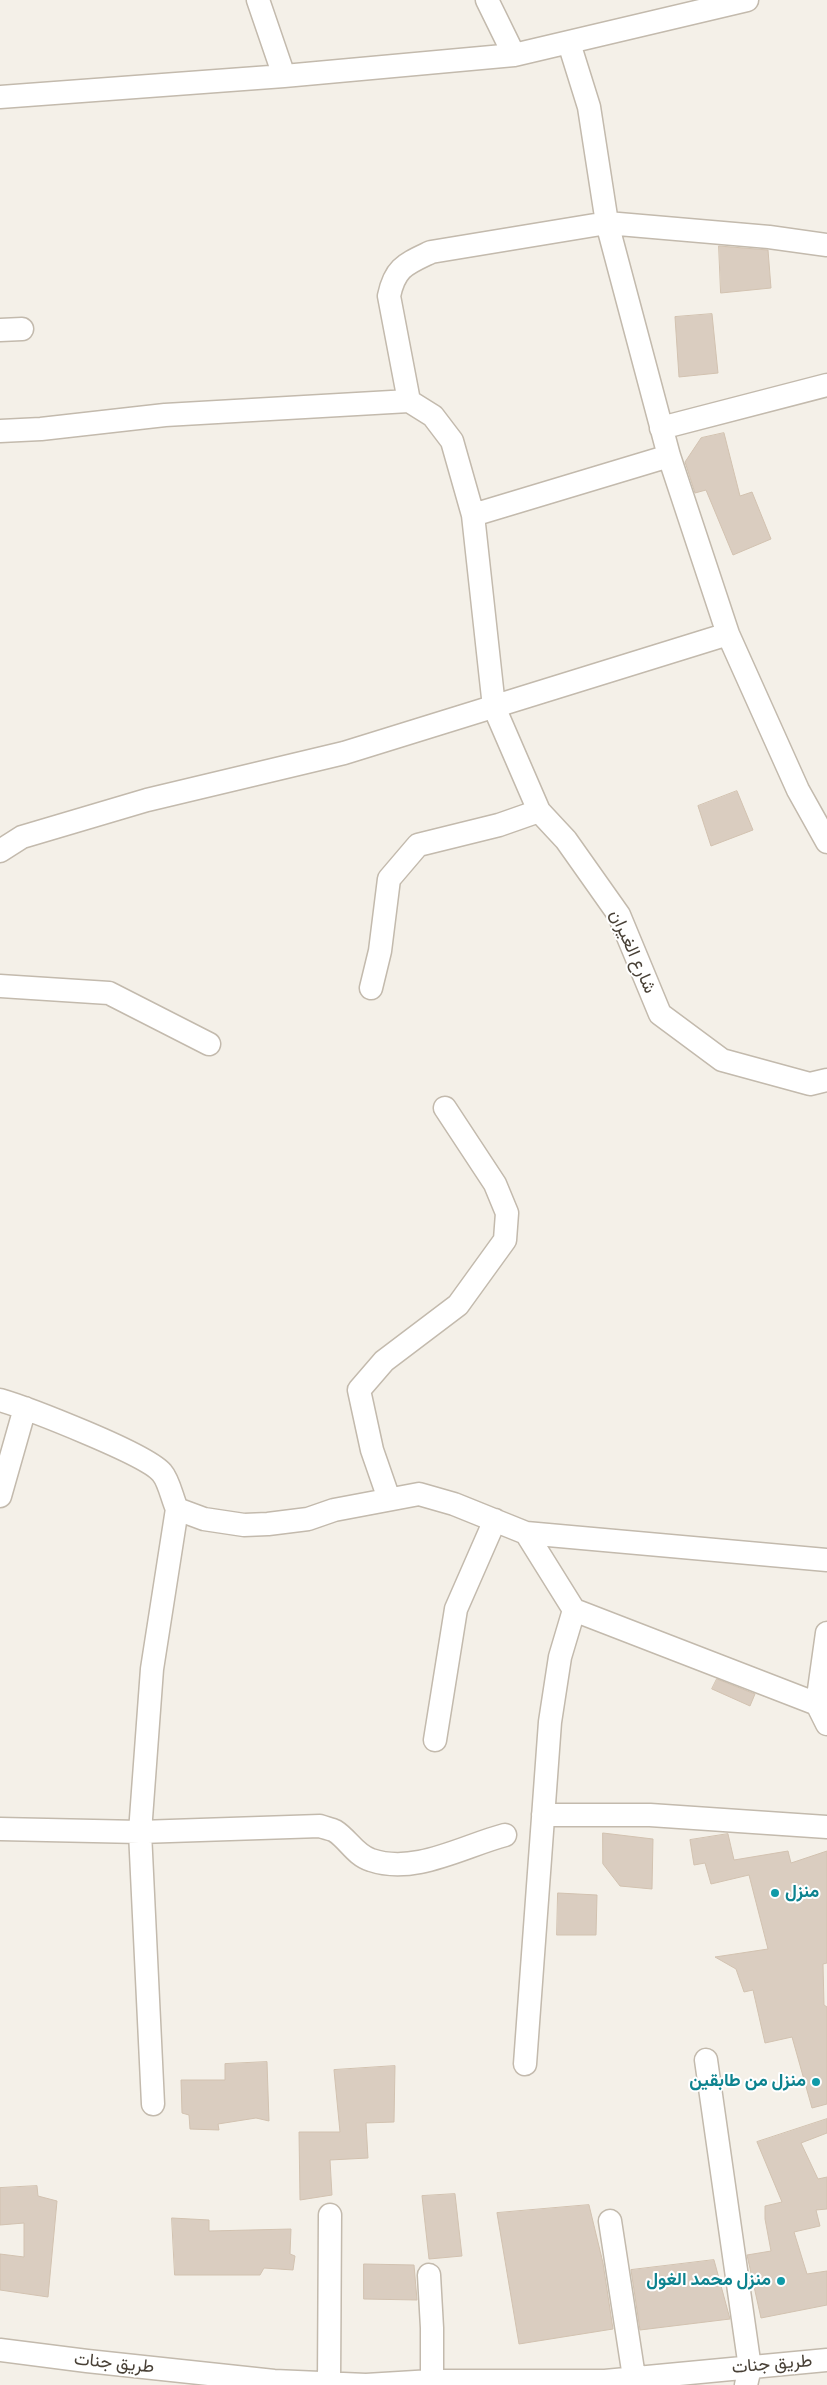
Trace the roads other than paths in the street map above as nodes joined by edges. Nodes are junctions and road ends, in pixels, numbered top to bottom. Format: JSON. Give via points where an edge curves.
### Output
{"nodes":[{"id":1,"x":258,"y":0,"type":"edge"},
{"id":2,"x":487,"y":0,"type":"edge"},
{"id":3,"x":747,"y":0,"type":"edge"},
{"id":4,"x":569,"y":43,"type":"junction"},
{"id":5,"x":514,"y":55,"type":"junction"},
{"id":6,"x":284,"y":76,"type":"junction"},
{"id":7,"x":0,"y":97,"type":"edge"},
{"id":8,"x":607,"y":223,"type":"junction"},
{"id":9,"x":827,"y":245,"type":"edge"},
{"id":10,"x":22,"y":329,"type":"dead end"},
{"id":11,"x":0,"y":330,"type":"edge"},
{"id":12,"x":827,"y":385,"type":"edge"},
{"id":13,"x":409,"y":401,"type":"junction"},
{"id":14,"x":661,"y":428,"type":"junction"},
{"id":15,"x":0,"y":431,"type":"edge"},
{"id":16,"x":669,"y":456,"type":"junction"},
{"id":17,"x":474,"y":515,"type":"junction"},
{"id":18,"x":728,"y":634,"type":"junction"},
{"id":19,"x":494,"y":707,"type":"junction"},
{"id":20,"x":540,"y":811,"type":"junction"},
{"id":21,"x":827,"y":842,"type":"edge"},
{"id":22,"x":0,"y":851,"type":"edge"},
{"id":23,"x":0,"y":986,"type":"edge"},
{"id":24,"x":371,"y":988,"type":"dead end"},
{"id":25,"x":209,"y":1044,"type":"dead end"},
{"id":26,"x":827,"y":1080,"type":"edge"},
{"id":27,"x":445,"y":1108,"type":"dead end"},
{"id":28,"x":0,"y":1400,"type":"edge"},
{"id":29,"x":25,"y":1408,"type":"junction"},
{"id":30,"x":0,"y":1496,"type":"edge"},
{"id":31,"x":389,"y":1499,"type":"junction"},
{"id":32,"x":177,"y":1509,"type":"junction"},
{"id":33,"x":495,"y":1520,"type":"junction"},
{"id":34,"x":526,"y":1532,"type":"junction"},
{"id":35,"x":827,"y":1560,"type":"edge"},
{"id":36,"x":574,"y":1610,"type":"junction"},
{"id":37,"x":827,"y":1633,"type":"edge"},
{"id":38,"x":817,"y":1704,"type":"junction"},
{"id":39,"x":827,"y":1724,"type":"edge"},
{"id":40,"x":435,"y":1740,"type":"dead end"},
{"id":41,"x":543,"y":1815,"type":"junction"},
{"id":42,"x":827,"y":1827,"type":"edge"},
{"id":43,"x":0,"y":1830,"type":"edge"},
{"id":44,"x":140,"y":1832,"type":"junction"},
{"id":45,"x":506,"y":1836,"type":"dead end"},
{"id":46,"x":706,"y":2060,"type":"dead end"},
{"id":47,"x":525,"y":2064,"type":"dead end"},
{"id":48,"x":153,"y":2104,"type":"dead end"},
{"id":49,"x":330,"y":2215,"type":"dead end"},
{"id":50,"x":610,"y":2221,"type":"dead end"},
{"id":51,"x":429,"y":2275,"type":"dead end"},
{"id":52,"x":0,"y":2350,"type":"edge"},
{"id":53,"x":827,"y":2360,"type":"edge"},
{"id":54,"x":153,"y":2376,"type":"edge"},
{"id":55,"x":748,"y":2376,"type":"edge"},
{"id":56,"x":634,"y":2377,"type":"junction"},
{"id":57,"x":432,"y":2382,"type":"junction"},
{"id":58,"x":329,"y":2383,"type":"junction"},
{"id":59,"x":605,"y":2383,"type":"edge"}],
"edges":[{"from":1,"to":6,"type":"street"},
{"from":2,"to":5,"type":"street"},
{"from":3,"to":4,"type":"street"},
{"from":4,"to":5,"type":"street"},
{"from":4,"to":8,"type":"street","via":[[589,107]]},
{"from":5,"to":6,"type":"street"},
{"from":6,"to":7,"type":"street"},
{"from":8,"to":9,"type":"street"},
{"from":8,"to":13,"type":"street","via":[[432,252],[405,264],[393,279],[389,296]]},
{"from":8,"to":14,"type":"street"},
{"from":10,"to":11,"type":"street"},
{"from":12,"to":14,"type":"street"},
{"from":13,"to":15,"type":"street","via":[[165,415]]},
{"from":13,"to":17,"type":"street","name":"شارع الغيران","via":[[433,416],[452,441]]},
{"from":14,"to":16,"type":"street"},
{"from":16,"to":17,"type":"street"},
{"from":16,"to":18,"type":"street"},
{"from":17,"to":19,"type":"street","name":"شارع الغيران"},
{"from":18,"to":19,"type":"street"},
{"from":18,"to":21,"type":"street","via":[[798,790]]},
{"from":19,"to":20,"type":"street","name":"شارع الغيران"},
{"from":19,"to":22,"type":"street","via":[[344,754],[147,800],[22,837]]},
{"from":20,"to":24,"type":"street","via":[[418,845],[389,879],[380,951]]},
{"from":20,"to":26,"type":"street","name":"شارع الغيران","via":[[566,840],[618,915],[660,1014],[722,1060],[810,1084]]},
{"from":23,"to":25,"type":"street","via":[[109,993]]},
{"from":27,"to":31,"type":"street","via":[[495,1184],[507,1213],[505,1240],[458,1305],[384,1361],[359,1390],[372,1450]]},
{"from":28,"to":29,"type":"street"},
{"from":29,"to":30,"type":"street"},
{"from":29,"to":32,"type":"street","via":[[134,1455],[162,1473]]},
{"from":31,"to":32,"type":"street","via":[[334,1510],[308,1519],[244,1526],[204,1519]]},
{"from":31,"to":33,"type":"street","via":[[419,1494]]},
{"from":32,"to":44,"type":"street","via":[[152,1669]]},
{"from":33,"to":34,"type":"street"},
{"from":33,"to":40,"type":"street","via":[[456,1609]]},
{"from":34,"to":35,"type":"street"},
{"from":34,"to":36,"type":"street"},
{"from":36,"to":38,"type":"street"},
{"from":36,"to":41,"type":"street","via":[[560,1657]]},
{"from":37,"to":38,"type":"street"},
{"from":38,"to":39,"type":"street"},
{"from":41,"to":42,"type":"street","via":[[650,1816]]},
{"from":41,"to":47,"type":"street"},
{"from":43,"to":44,"type":"street"},
{"from":44,"to":45,"type":"street","via":[[320,1826],[335,1831],[371,1860],[395,1863],[418,1863]]},
{"from":44,"to":48,"type":"street"},
{"from":46,"to":55,"type":"street"},
{"from":49,"to":58,"type":"street"},
{"from":50,"to":56,"type":"street"},
{"from":51,"to":57,"type":"street"},
{"from":52,"to":54,"type":"street","name":"طريق جنات"},
{"from":53,"to":55,"type":"street","name":"طريق جنات"},
{"from":54,"to":58,"type":"street","name":"طريق جنات"},
{"from":55,"to":56,"type":"street","name":"طريق جنات"},
{"from":56,"to":59,"type":"street","name":"طريق جنات"},
{"from":57,"to":58,"type":"street","name":"طريق جنات"},
{"from":57,"to":59,"type":"street","name":"طريق جنات"}]}
